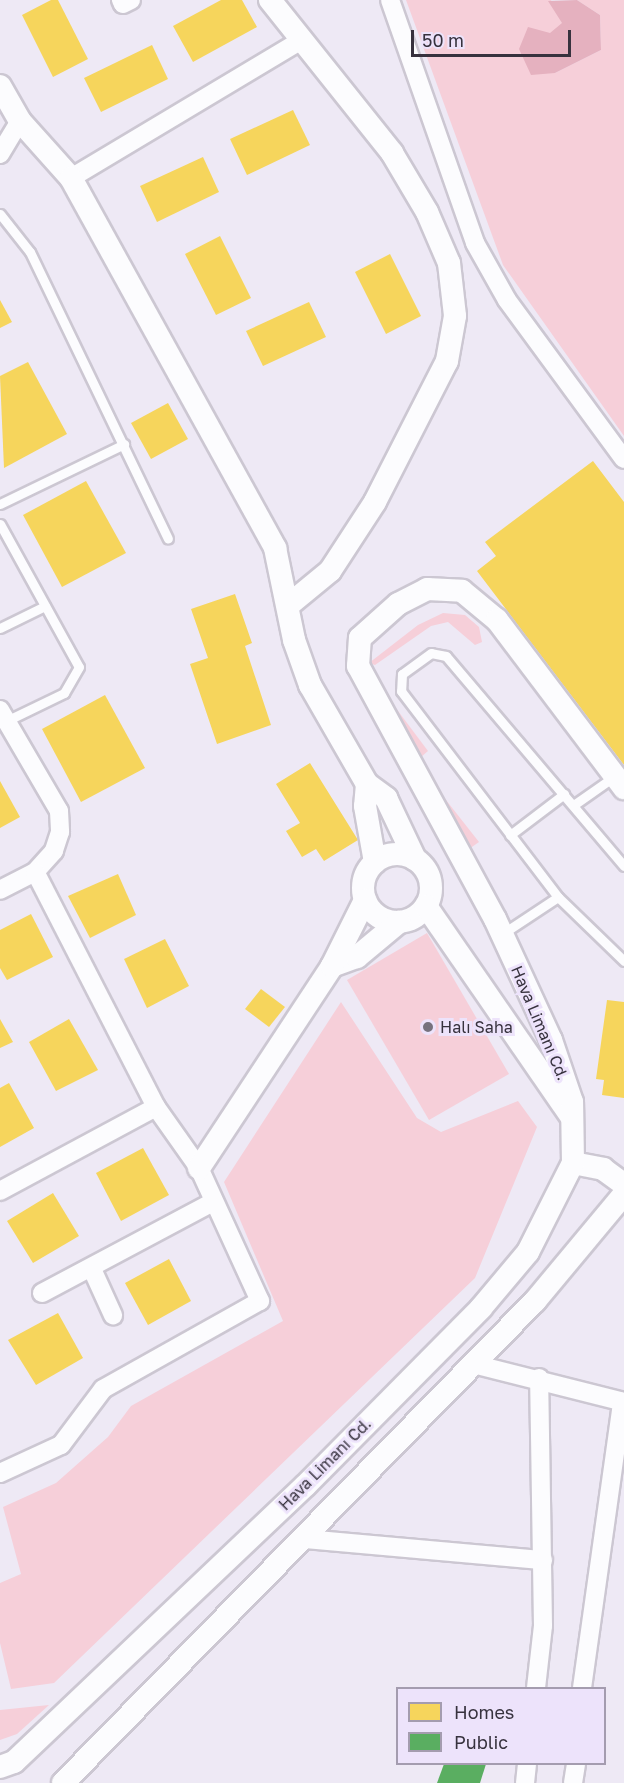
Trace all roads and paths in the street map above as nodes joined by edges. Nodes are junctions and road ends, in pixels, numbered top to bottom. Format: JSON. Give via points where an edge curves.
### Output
{"nodes":[{"id":1,"x":121,"y":0,"type":"edge"},
{"id":2,"x":131,"y":0,"type":"edge"},
{"id":3,"x":270,"y":0,"type":"edge"},
{"id":4,"x":390,"y":0,"type":"edge"},
{"id":5,"x":302,"y":40,"type":"junction"},
{"id":6,"x":0,"y":86,"type":"edge"},
{"id":7,"x":20,"y":121,"type":"junction"},
{"id":8,"x":0,"y":153,"type":"edge"},
{"id":9,"x":71,"y":178,"type":"junction"},
{"id":10,"x":0,"y":213,"type":"edge"},
{"id":11,"x":124,"y":444,"type":"junction"},
{"id":12,"x":624,"y":459,"type":"edge"},
{"id":13,"x":0,"y":504,"type":"edge"},
{"id":14,"x":0,"y":524,"type":"edge"},
{"id":15,"x":168,"y":539,"type":"dead end"},
{"id":16,"x":290,"y":604,"type":"junction"},
{"id":17,"x":45,"y":606,"type":"junction"},
{"id":18,"x":0,"y":628,"type":"edge"},
{"id":19,"x":3,"y":716,"type":"edge"},
{"id":20,"x":620,"y":782,"type":"edge"},
{"id":21,"x":367,"y":784,"type":"junction"},
{"id":22,"x":564,"y":794,"type":"junction"},
{"id":23,"x":575,"y":804,"type":"junction"},
{"id":24,"x":510,"y":835,"type":"junction"},
{"id":25,"x":415,"y":859,"type":"junction"},
{"id":26,"x":375,"y":862,"type":"junction"},
{"id":27,"x":624,"y":866,"type":"edge"},
{"id":28,"x":35,"y":872,"type":"junction"},
{"id":29,"x":0,"y":890,"type":"edge"},
{"id":30,"x":558,"y":897,"type":"junction"},
{"id":31,"x":365,"y":900,"type":"junction"},
{"id":32,"x":426,"y":906,"type":"junction"},
{"id":33,"x":399,"y":922,"type":"junction"},
{"id":34,"x":502,"y":934,"type":"junction"},
{"id":35,"x":624,"y":961,"type":"edge"},
{"id":36,"x":332,"y":966,"type":"junction"},
{"id":37,"x":156,"y":1107,"type":"junction"},
{"id":38,"x":575,"y":1121,"type":"junction"},
{"id":39,"x":573,"y":1163,"type":"junction"},
{"id":40,"x":199,"y":1168,"type":"junction"},
{"id":41,"x":624,"y":1184,"type":"edge"},
{"id":42,"x":0,"y":1191,"type":"edge"},
{"id":43,"x":624,"y":1194,"type":"edge"},
{"id":44,"x":213,"y":1202,"type":"junction"},
{"id":45,"x":92,"y":1269,"type":"junction"},
{"id":46,"x":42,"y":1293,"type":"dead end"},
{"id":47,"x":113,"y":1316,"type":"dead end"},
{"id":48,"x":473,"y":1364,"type":"junction"},
{"id":49,"x":539,"y":1378,"type":"junction"},
{"id":50,"x":623,"y":1402,"type":"edge"},
{"id":51,"x":0,"y":1473,"type":"edge"},
{"id":52,"x":306,"y":1539,"type":"junction"},
{"id":53,"x":543,"y":1560,"type":"junction"},
{"id":54,"x":536,"y":1687,"type":"edge"},
{"id":55,"x":582,"y":1687,"type":"edge"},
{"id":56,"x":527,"y":1765,"type":"edge"},
{"id":57,"x":576,"y":1765,"type":"edge"},
{"id":58,"x":0,"y":1767,"type":"edge"},
{"id":59,"x":63,"y":1783,"type":"edge"},
{"id":60,"x":525,"y":1783,"type":"edge"},
{"id":61,"x":573,"y":1783,"type":"edge"}],
"edges":[{"from":1,"to":2,"type":"street","via":[[123,4]]},
{"from":3,"to":5,"type":"street"},
{"from":4,"to":12,"type":"street","via":[[475,243],[507,300]]},
{"from":5,"to":9,"type":"street"},
{"from":5,"to":16,"type":"street","via":[[392,153],[427,212],[449,262],[456,316],[447,362],[375,502],[330,571]]},
{"from":6,"to":7,"type":"street"},
{"from":7,"to":8,"type":"street"},
{"from":7,"to":9,"type":"street"},
{"from":9,"to":16,"type":"street","via":[[275,548]]},
{"from":10,"to":11,"type":"lane","via":[[30,252]]},
{"from":11,"to":13,"type":"lane"},
{"from":11,"to":15,"type":"lane"},
{"from":14,"to":17,"type":"lane"},
{"from":16,"to":21,"type":"street","via":[[294,640],[310,685]]},
{"from":17,"to":18,"type":"lane"},
{"from":17,"to":19,"type":"lane","via":[[79,667],[77,675],[64,693]]},
{"from":19,"to":28,"type":"street","via":[[59,811],[54,851]]},
{"from":20,"to":23,"type":"lane"},
{"from":20,"to":34,"type":"street","name":"Hava Limanı Cd.","via":[[496,620],[462,591],[427,590],[398,604],[360,638],[358,666]]},
{"from":21,"to":25,"type":"street","via":[[386,798]]},
{"from":21,"to":26,"type":"street","via":[[365,806]]},
{"from":22,"to":23,"type":"lane"},
{"from":22,"to":24,"type":"lane"},
{"from":22,"to":24,"type":"lane","via":[[446,656],[431,653],[402,674],[401,691]]},
{"from":23,"to":27,"type":"lane"},
{"from":24,"to":30,"type":"lane"},
{"from":25,"to":26,"type":"street","via":[[395,854]]},
{"from":25,"to":32,"type":"street","via":[[429,875]]},
{"from":26,"to":31,"type":"street","via":[[364,879]]},
{"from":28,"to":29,"type":"street"},
{"from":28,"to":37,"type":"street"},
{"from":30,"to":34,"type":"lane"},
{"from":30,"to":35,"type":"lane"},
{"from":31,"to":33,"type":"street","via":[[379,916]]},
{"from":31,"to":36,"type":"street"},
{"from":32,"to":33,"type":"street"},
{"from":32,"to":38,"type":"street"},
{"from":33,"to":36,"type":"street","via":[[357,957]]},
{"from":34,"to":38,"type":"street","name":"Hava Limanı Cd.","via":[[551,1040]]},
{"from":36,"to":40,"type":"street"},
{"from":37,"to":40,"type":"street"},
{"from":37,"to":42,"type":"street"},
{"from":38,"to":39,"type":"street","name":"Hava Limanı Cd."},
{"from":39,"to":41,"type":"street","via":[[603,1169]]},
{"from":39,"to":58,"type":"street","name":"Hava Limanı Cd.","via":[[528,1252],[481,1308],[306,1485],[14,1762]]},
{"from":40,"to":44,"type":"street"},
{"from":43,"to":48,"type":"street","via":[[603,1224]]},
{"from":44,"to":45,"type":"street"},
{"from":44,"to":51,"type":"street","via":[[260,1301],[103,1389],[61,1445]]},
{"from":45,"to":46,"type":"street"},
{"from":45,"to":47,"type":"street"},
{"from":48,"to":49,"type":"street"},
{"from":48,"to":52,"type":"street"},
{"from":49,"to":50,"type":"street"},
{"from":49,"to":53,"type":"street"},
{"from":50,"to":55,"type":"street"},
{"from":52,"to":53,"type":"street"},
{"from":52,"to":59,"type":"street"},
{"from":53,"to":54,"type":"street"},
{"from":56,"to":60,"type":"street"},
{"from":57,"to":61,"type":"street"}]}
